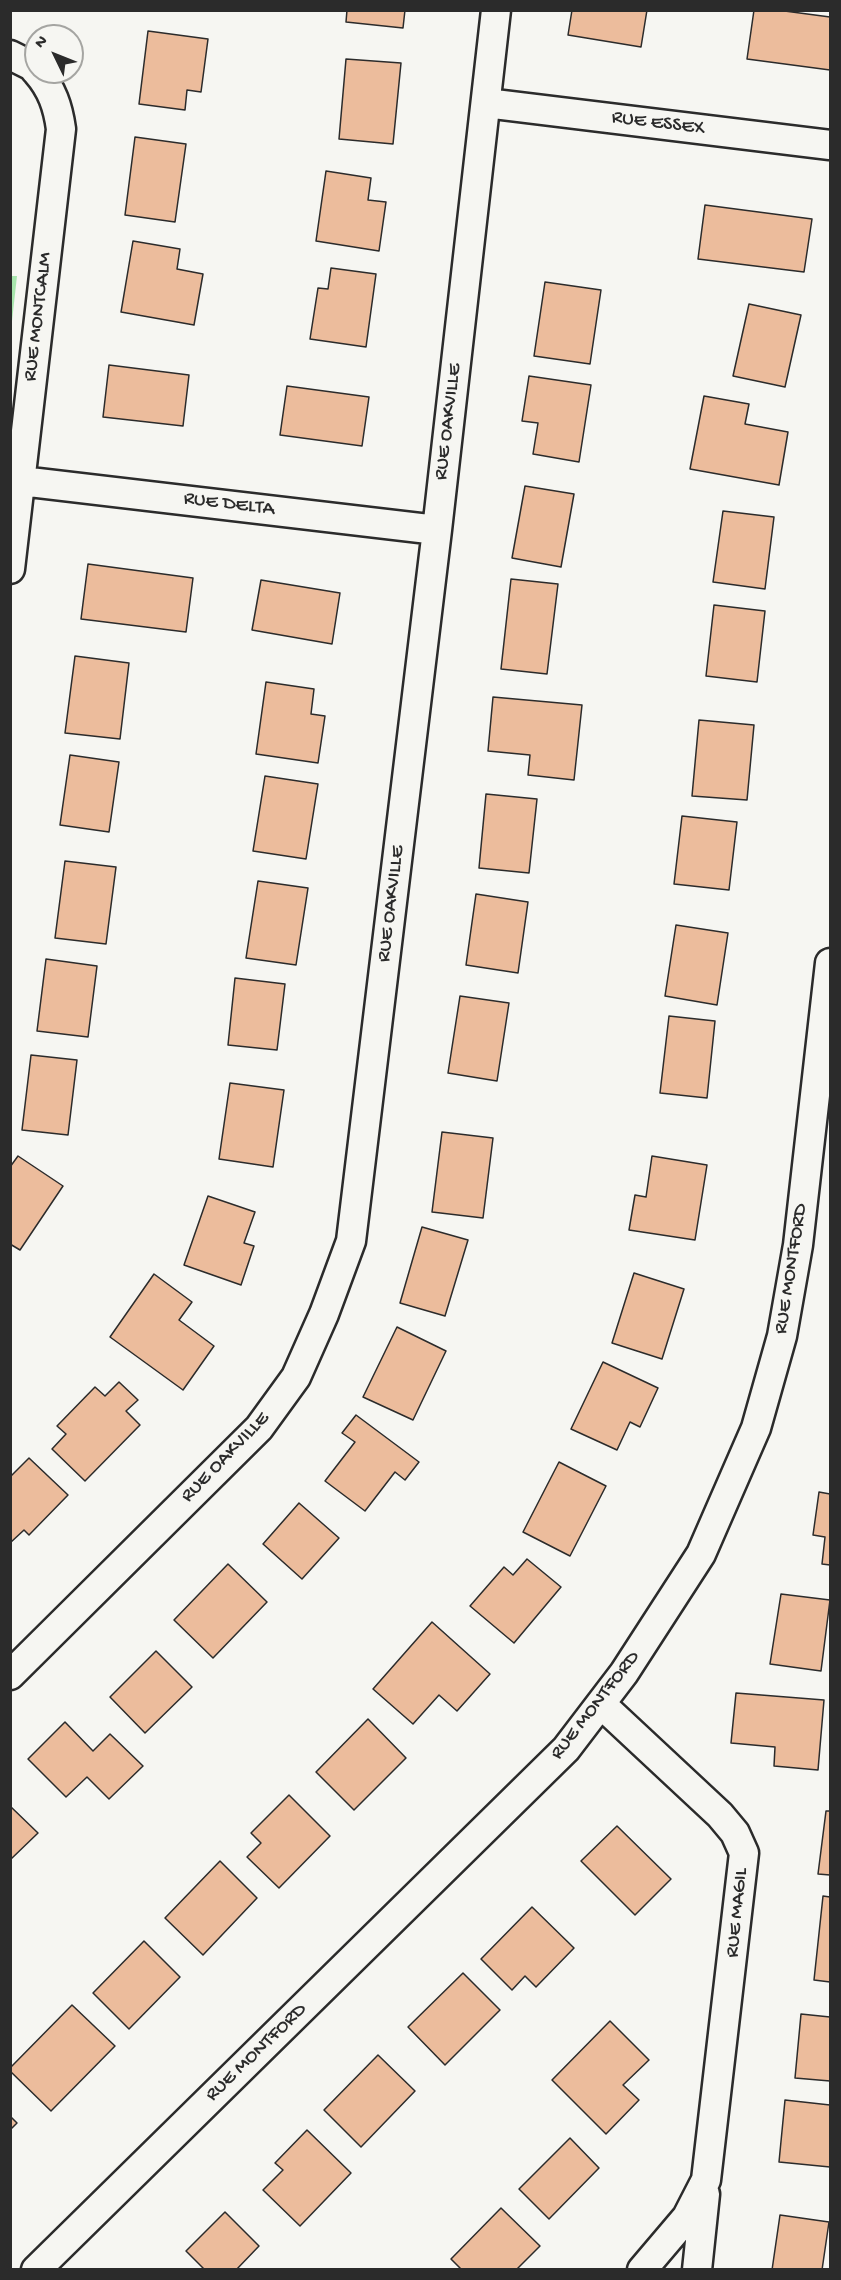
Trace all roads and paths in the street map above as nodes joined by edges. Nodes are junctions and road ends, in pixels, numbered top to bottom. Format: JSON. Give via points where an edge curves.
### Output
{"nodes":[{"id":1,"x":496,"y":10,"type":"edge"},
{"id":2,"x":10,"y":55,"type":"edge"},
{"id":3,"x":24,"y":62,"type":"edge"},
{"id":4,"x":46,"y":84,"type":"edge"},
{"id":5,"x":486,"y":103,"type":"junction"},
{"id":6,"x":831,"y":145,"type":"edge"},
{"id":7,"x":21,"y":481,"type":"junction"},
{"id":8,"x":437,"y":530,"type":"junction"},
{"id":9,"x":10,"y":569,"type":"edge"},
{"id":10,"x":831,"y":963,"type":"edge"},
{"id":11,"x":10,"y":1675,"type":"edge"},
{"id":12,"x":602,"y":1704,"type":"junction"},
{"id":13,"x":706,"y":2180,"type":"junction"},
{"id":14,"x":36,"y":2270,"type":"edge"},
{"id":15,"x":642,"y":2270,"type":"edge"},
{"id":16,"x":697,"y":2270,"type":"edge"}],
"edges":[{"from":1,"to":5,"type":"street","name":"RUE OAKVILLE"},
{"from":2,"to":3,"type":"street","name":"RUE MONTCALM"},
{"from":4,"to":7,"type":"street","name":"RUE MONTCALM","via":[[53,94],[61,129]]},
{"from":5,"to":6,"type":"street","name":"RUE ESSEX"},
{"from":5,"to":8,"type":"street","name":"RUE OAKVILLE"},
{"from":7,"to":8,"type":"street","name":"RUE DELTA"},
{"from":7,"to":9,"type":"street","name":"RUE MONTCALM"},
{"from":8,"to":11,"type":"street","name":"RUE OAKVILLE","via":[[351,1241],[324,1314],[296,1377],[259,1428]]},
{"from":10,"to":12,"type":"street","name":"RUE MONTFORD","via":[[798,1245],[782,1336],[756,1428],[701,1554]]},
{"from":12,"to":13,"type":"street","name":"RUE MAGIL","via":[[720,1815],[735,1833],[744,1853]]},
{"from":12,"to":14,"type":"street","name":"RUE MONTFORD","via":[[566,1749]]},
{"from":13,"to":15,"type":"street","name":"RUE MAGIL","via":[[687,2217]]},
{"from":13,"to":16,"type":"street","name":"RUE MAGIL"}]}
